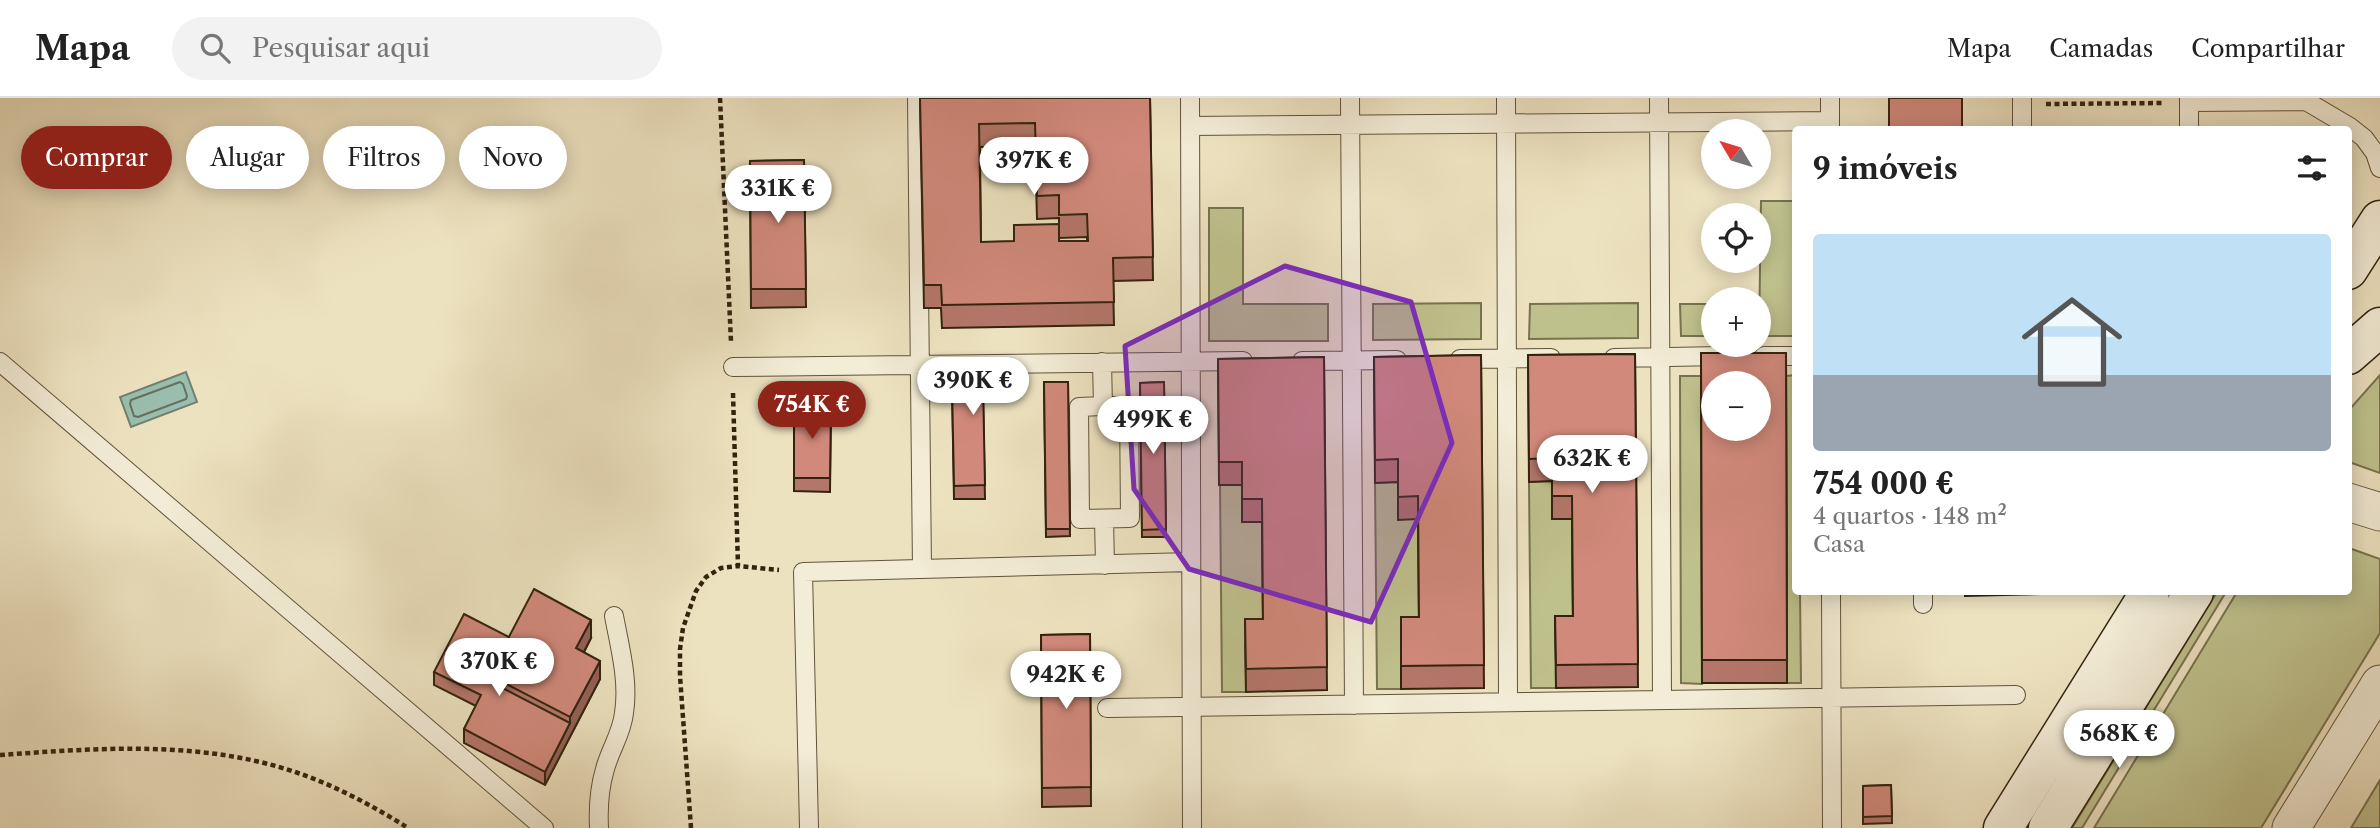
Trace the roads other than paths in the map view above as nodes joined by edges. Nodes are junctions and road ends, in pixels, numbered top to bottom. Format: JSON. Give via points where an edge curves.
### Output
{"nodes":[{"id":1,"x":917,"y":98,"type":"edge"},
{"id":2,"x":1190,"y":98,"type":"edge"},
{"id":3,"x":1350,"y":98,"type":"edge"},
{"id":4,"x":1506,"y":98,"type":"edge"},
{"id":5,"x":1659,"y":98,"type":"edge"},
{"id":6,"x":1830,"y":98,"type":"edge"},
{"id":7,"x":2189,"y":100,"type":"edge"},
{"id":8,"x":2308,"y":100,"type":"edge"},
{"id":9,"x":2022,"y":101,"type":"edge"},
{"id":10,"x":1659,"y":122,"type":"junction"},
{"id":11,"x":1506,"y":123,"type":"junction"},
{"id":12,"x":1350,"y":124,"type":"junction"},
{"id":13,"x":1830,"y":125,"type":"edge"},
{"id":14,"x":1190,"y":126,"type":"junction"},
{"id":15,"x":2022,"y":126,"type":"edge"},
{"id":16,"x":2189,"y":126,"type":"edge"},
{"id":17,"x":2348,"y":126,"type":"edge"},
{"id":18,"x":2352,"y":129,"type":"edge"},
{"id":19,"x":2380,"y":168,"type":"edge"},
{"id":20,"x":2380,"y":220,"type":"edge"},
{"id":21,"x":2352,"y":264,"type":"edge"},
{"id":22,"x":2380,"y":327,"type":"edge"},
{"id":23,"x":2352,"y":352,"type":"edge"},
{"id":24,"x":1792,"y":356,"type":"edge"},
{"id":25,"x":1660,"y":357,"type":"junction"},
{"id":26,"x":1563,"y":358,"type":"edge"},
{"id":27,"x":1590,"y":358,"type":"edge"},
{"id":28,"x":1417,"y":359,"type":"edge"},
{"id":29,"x":1443,"y":359,"type":"edge"},
{"id":30,"x":1507,"y":359,"type":"junction"},
{"id":31,"x":1352,"y":360,"type":"junction"},
{"id":32,"x":1258,"y":361,"type":"edge"},
{"id":33,"x":1285,"y":361,"type":"edge"},
{"id":34,"x":0,"y":362,"type":"edge"},
{"id":35,"x":1102,"y":362,"type":"junction"},
{"id":36,"x":1191,"y":362,"type":"junction"},
{"id":37,"x":920,"y":365,"type":"junction"},
{"id":38,"x":733,"y":367,"type":"dead end"},
{"id":39,"x":1103,"y":406,"type":"junction"},
{"id":40,"x":2352,"y":503,"type":"edge"},
{"id":41,"x":2380,"y":512,"type":"edge"},
{"id":42,"x":1104,"y":519,"type":"junction"},
{"id":43,"x":1191,"y":562,"type":"junction"},
{"id":44,"x":1105,"y":565,"type":"junction"},
{"id":45,"x":922,"y":569,"type":"junction"},
{"id":46,"x":1831,"y":595,"type":"edge"},
{"id":47,"x":2148,"y":595,"type":"edge"},
{"id":48,"x":2192,"y":595,"type":"edge"},
{"id":49,"x":614,"y":616,"type":"dead end"},
{"id":50,"x":2380,"y":684,"type":"edge"},
{"id":51,"x":2016,"y":695,"type":"dead end"},
{"id":52,"x":1832,"y":698,"type":"junction"},
{"id":53,"x":1662,"y":700,"type":"junction"},
{"id":54,"x":1508,"y":702,"type":"junction"},
{"id":55,"x":1354,"y":705,"type":"junction"},
{"id":56,"x":1191,"y":707,"type":"junction"},
{"id":57,"x":1107,"y":708,"type":"dead end"},
{"id":58,"x":544,"y":828,"type":"edge"},
{"id":59,"x":599,"y":828,"type":"edge"},
{"id":60,"x":808,"y":828,"type":"edge"},
{"id":61,"x":1192,"y":828,"type":"edge"},
{"id":62,"x":1832,"y":828,"type":"edge"},
{"id":63,"x":2003,"y":828,"type":"edge"},
{"id":64,"x":2048,"y":828,"type":"edge"},
{"id":65,"x":2291,"y":828,"type":"edge"}],
"edges":[{"from":1,"to":37,"type":"lane"},
{"from":2,"to":14,"type":"lane"},
{"from":3,"to":12,"type":"lane"},
{"from":4,"to":11,"type":"lane"},
{"from":5,"to":10,"type":"lane"},
{"from":6,"to":13,"type":"lane"},
{"from":7,"to":8,"type":"lane"},
{"from":7,"to":16,"type":"lane"},
{"from":8,"to":17,"type":"lane"},
{"from":9,"to":15,"type":"lane"},
{"from":10,"to":11,"type":"lane"},
{"from":10,"to":13,"type":"lane"},
{"from":10,"to":25,"type":"lane"},
{"from":11,"to":12,"type":"lane"},
{"from":11,"to":30,"type":"lane"},
{"from":12,"to":14,"type":"lane"},
{"from":12,"to":31,"type":"lane"},
{"from":14,"to":36,"type":"lane"},
{"from":18,"to":19,"type":"lane","via":[[2375,153]]},
{"from":20,"to":21,"type":"main road"},
{"from":22,"to":23,"type":"main road"},
{"from":24,"to":25,"type":"lane"},
{"from":25,"to":27,"type":"lane"},
{"from":25,"to":53,"type":"lane"},
{"from":26,"to":30,"type":"lane"},
{"from":28,"to":31,"type":"lane"},
{"from":29,"to":30,"type":"lane"},
{"from":30,"to":54,"type":"lane"},
{"from":31,"to":33,"type":"lane"},
{"from":31,"to":55,"type":"lane"},
{"from":32,"to":36,"type":"lane"},
{"from":34,"to":58,"type":"lane"},
{"from":35,"to":36,"type":"lane"},
{"from":35,"to":37,"type":"lane"},
{"from":35,"to":39,"type":"lane"},
{"from":36,"to":43,"type":"lane"},
{"from":37,"to":38,"type":"lane"},
{"from":37,"to":45,"type":"lane"},
{"from":39,"to":42,"type":"lane","via":[[1079,407],[1080,519]]},
{"from":39,"to":42,"type":"lane","via":[[1129,406],[1130,493],[1130,518]]},
{"from":40,"to":41,"type":"street"},
{"from":42,"to":44,"type":"lane"},
{"from":43,"to":44,"type":"lane"},
{"from":43,"to":56,"type":"lane"},
{"from":44,"to":45,"type":"lane"},
{"from":45,"to":60,"type":"lane","via":[[803,572]]},
{"from":46,"to":52,"type":"lane"},
{"from":47,"to":63,"type":"main road"},
{"from":48,"to":64,"type":"main road"},
{"from":49,"to":59,"type":"lane","via":[[626,683],[625,711],[600,789]]},
{"from":50,"to":65,"type":"street"},
{"from":51,"to":52,"type":"lane"},
{"from":52,"to":53,"type":"lane"},
{"from":52,"to":62,"type":"lane"},
{"from":53,"to":54,"type":"lane"},
{"from":54,"to":55,"type":"lane"},
{"from":55,"to":56,"type":"lane"},
{"from":56,"to":57,"type":"lane"},
{"from":56,"to":61,"type":"lane"}]}
